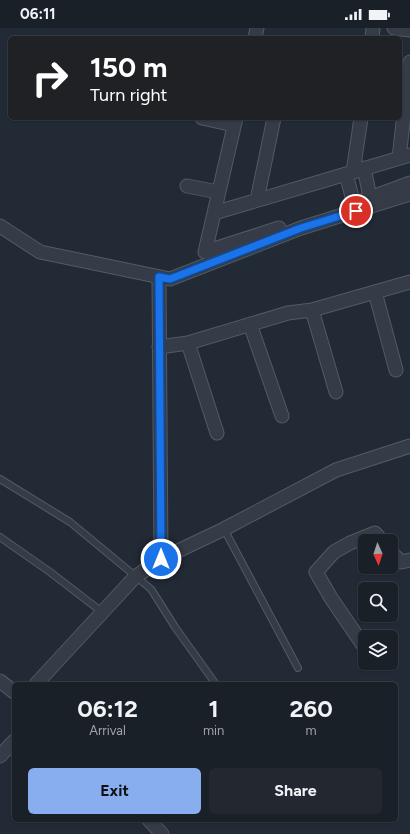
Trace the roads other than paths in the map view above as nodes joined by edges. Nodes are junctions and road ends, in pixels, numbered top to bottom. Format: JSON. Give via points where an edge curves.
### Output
{"nodes":[{"id":1,"x":394,"y":28,"type":"edge"},
{"id":2,"x":410,"y":30,"type":"edge"},
{"id":3,"x":410,"y":62,"type":"edge"},
{"id":4,"x":218,"y":120,"type":"edge"},
{"id":5,"x":274,"y":120,"type":"edge"},
{"id":6,"x":361,"y":120,"type":"edge"},
{"id":7,"x":235,"y":122,"type":"edge"},
{"id":8,"x":404,"y":157,"type":"edge"},
{"id":9,"x":355,"y":172,"type":"junction"},
{"id":10,"x":410,"y":183,"type":"edge"},
{"id":11,"x":187,"y":186,"type":"dead end"},
{"id":12,"x":218,"y":192,"type":"junction"},
{"id":13,"x":410,"y":194,"type":"edge"},
{"id":14,"x":370,"y":198,"type":"junction"},
{"id":15,"x":257,"y":200,"type":"junction"},
{"id":16,"x":354,"y":204,"type":"junction"},
{"id":17,"x":214,"y":213,"type":"junction"},
{"id":18,"x":0,"y":226,"type":"edge"},
{"id":19,"x":159,"y":277,"type":"junction"},
{"id":20,"x":410,"y":282,"type":"edge"},
{"id":21,"x":375,"y":292,"type":"junction"},
{"id":22,"x":312,"y":310,"type":"junction"},
{"id":23,"x":250,"y":324,"type":"junction"},
{"id":24,"x":188,"y":343,"type":"junction"},
{"id":25,"x":159,"y":347,"type":"junction"},
{"id":26,"x":396,"y":370,"type":"dead end"},
{"id":27,"x":336,"y":392,"type":"dead end"},
{"id":28,"x":282,"y":416,"type":"dead end"},
{"id":29,"x":217,"y":433,"type":"dead end"},
{"id":30,"x":410,"y":446,"type":"edge"},
{"id":31,"x":0,"y":479,"type":"edge"},
{"id":32,"x":224,"y":529,"type":"junction"},
{"id":33,"x":0,"y":537,"type":"edge"},
{"id":34,"x":358,"y":540,"type":"edge"},
{"id":35,"x":161,"y":559,"type":"junction"},
{"id":36,"x":398,"y":559,"type":"edge"},
{"id":37,"x":410,"y":560,"type":"edge"},
{"id":38,"x":135,"y":577,"type":"junction"},
{"id":39,"x":102,"y":612,"type":"junction"},
{"id":40,"x":358,"y":637,"type":"edge"},
{"id":41,"x":298,"y":668,"type":"dead end"},
{"id":42,"x":0,"y":681,"type":"edge"},
{"id":43,"x":38,"y":682,"type":"edge"},
{"id":44,"x":214,"y":682,"type":"edge"},
{"id":45,"x":12,"y":690,"type":"edge"},
{"id":46,"x":12,"y":743,"type":"edge"},
{"id":47,"x":0,"y":756,"type":"edge"},
{"id":48,"x":151,"y":822,"type":"edge"},
{"id":49,"x":162,"y":834,"type":"edge"}],
"edges":[{"from":1,"to":2,"type":"street"},
{"from":3,"to":8,"type":"street"},
{"from":4,"to":7,"type":"street"},
{"from":5,"to":15,"type":"street"},
{"from":6,"to":9,"type":"street"},
{"from":7,"to":12,"type":"street"},
{"from":8,"to":9,"type":"street"},
{"from":9,"to":14,"type":"street"},
{"from":9,"to":15,"type":"street"},
{"from":9,"to":16,"type":"street"},
{"from":10,"to":14,"type":"street"},
{"from":11,"to":12,"type":"street"},
{"from":12,"to":17,"type":"street"},
{"from":13,"to":19,"type":"street","via":[[301,228],[170,279]]},
{"from":14,"to":16,"type":"street"},
{"from":15,"to":17,"type":"street"},
{"from":16,"to":17,"type":"street","via":[[205,252]]},
{"from":18,"to":19,"type":"street","via":[[40,252]]},
{"from":19,"to":25,"type":"street"},
{"from":20,"to":21,"type":"street"},
{"from":21,"to":22,"type":"street"},
{"from":21,"to":26,"type":"street"},
{"from":22,"to":23,"type":"street","via":[[288,313]]},
{"from":22,"to":27,"type":"street"},
{"from":23,"to":24,"type":"street"},
{"from":23,"to":28,"type":"street"},
{"from":24,"to":25,"type":"street"},
{"from":24,"to":29,"type":"street"},
{"from":25,"to":35,"type":"street"},
{"from":30,"to":32,"type":"street","via":[[336,470]]},
{"from":31,"to":38,"type":"lane","via":[[70,522]]},
{"from":32,"to":35,"type":"street"},
{"from":32,"to":41,"type":"lane"},
{"from":33,"to":39,"type":"lane"},
{"from":34,"to":40,"type":"street","via":[[334,552],[316,572]]},
{"from":35,"to":38,"type":"street"},
{"from":36,"to":37,"type":"street","via":[[401,562]]},
{"from":38,"to":39,"type":"street"},
{"from":38,"to":44,"type":"lane","via":[[151,590],[174,627]]},
{"from":39,"to":43,"type":"street"},
{"from":42,"to":45,"type":"street"},
{"from":46,"to":47,"type":"street"},
{"from":48,"to":49,"type":"street"}]}
